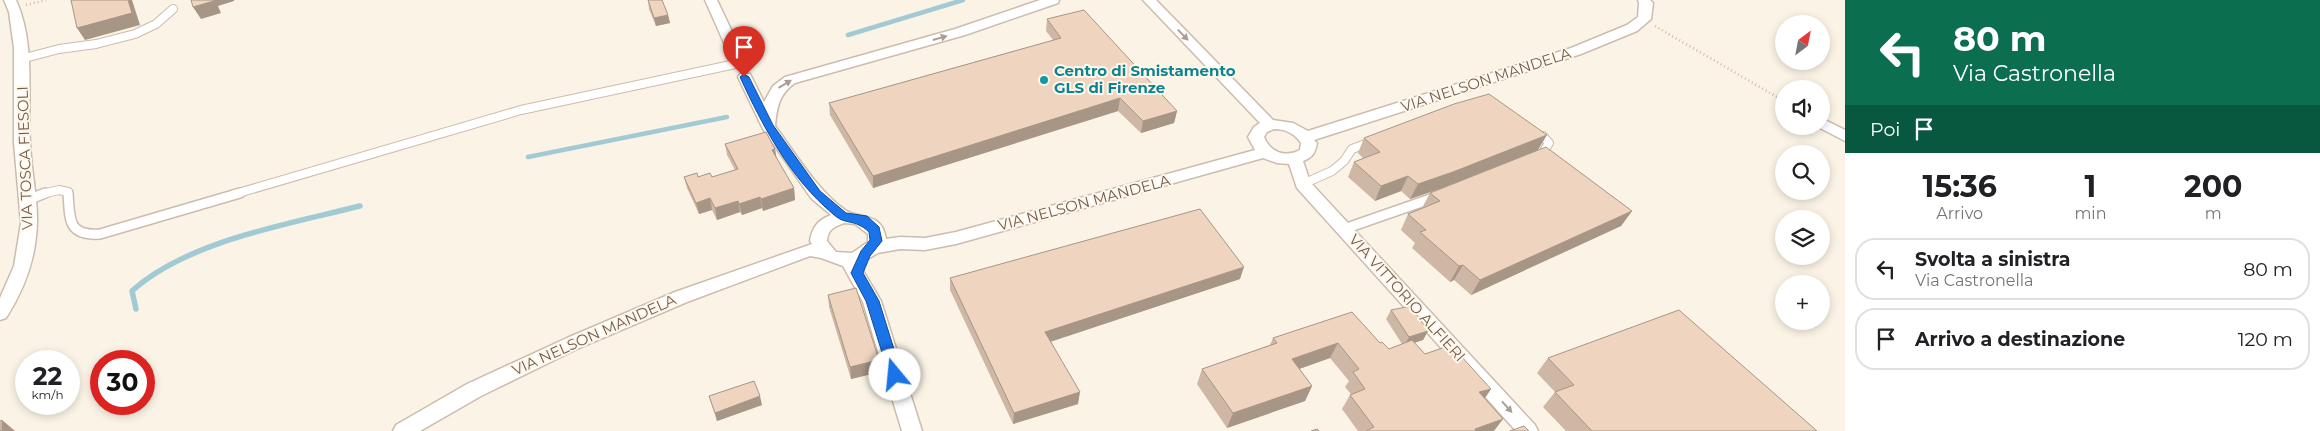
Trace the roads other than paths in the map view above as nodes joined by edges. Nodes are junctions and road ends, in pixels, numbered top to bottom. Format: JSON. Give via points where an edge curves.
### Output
{"nodes":[{"id":1,"x":711,"y":0,"type":"edge"},
{"id":2,"x":1053,"y":0,"type":"edge"},
{"id":3,"x":1149,"y":0,"type":"edge"},
{"id":4,"x":1644,"y":0,"type":"edge"},
{"id":5,"x":12,"y":4,"type":"edge"},
{"id":6,"x":173,"y":9,"type":"dead end"},
{"id":7,"x":22,"y":59,"type":"junction"},
{"id":8,"x":742,"y":70,"type":"junction"},
{"id":9,"x":1270,"y":125,"type":"junction"},
{"id":10,"x":768,"y":126,"type":"junction"},
{"id":11,"x":1830,"y":128,"type":"edge"},
{"id":12,"x":1543,"y":136,"type":"edge"},
{"id":13,"x":1845,"y":136,"type":"edge"},
{"id":14,"x":1306,"y":138,"type":"junction"},
{"id":15,"x":1380,"y":139,"type":"edge"},
{"id":16,"x":1266,"y":152,"type":"junction"},
{"id":17,"x":1533,"y":158,"type":"edge"},
{"id":18,"x":1294,"y":159,"type":"junction"},
{"id":19,"x":1303,"y":184,"type":"junction"},
{"id":20,"x":816,"y":194,"type":"junction"},
{"id":21,"x":1443,"y":194,"type":"edge"},
{"id":22,"x":28,"y":200,"type":"junction"},
{"id":23,"x":843,"y":217,"type":"junction"},
{"id":24,"x":1344,"y":229,"type":"junction"},
{"id":25,"x":821,"y":240,"type":"junction"},
{"id":26,"x":871,"y":244,"type":"junction"},
{"id":27,"x":852,"y":266,"type":"junction"},
{"id":28,"x":0,"y":312,"type":"edge"},
{"id":29,"x":403,"y":431,"type":"edge"},
{"id":30,"x":912,"y":431,"type":"edge"},
{"id":31,"x":1528,"y":431,"type":"edge"}],
"edges":[{"from":1,"to":8,"type":"street"},
{"from":10,"to":2,"type":"street","one_way":true,"via":[[772,96],[778,87],[790,80],[960,32]]},
{"from":3,"to":9,"type":"street","one_way":true},
{"from":4,"to":14,"type":"street","name":"VIA NELSON MANDELA","via":[[1644,19],[1632,28],[1576,51]]},
{"from":5,"to":7,"type":"street","name":"VIA TOSCA FIESOLI"},
{"from":6,"to":7,"type":"lane","via":[[156,24],[135,34]]},
{"from":7,"to":22,"type":"street","name":"VIA TOSCA FIESOLI","via":[[21,118]]},
{"from":8,"to":10,"type":"street"},
{"from":8,"to":22,"type":"lane","via":[[521,110],[100,234],[89,236],[74,228],[69,218],[68,192],[64,190]]},
{"from":9,"to":14,"type":"street","via":[[1286,126],[1301,132]]},
{"from":9,"to":16,"type":"street","via":[[1256,137]]},
{"from":10,"to":20,"type":"street"},
{"from":11,"to":13,"type":"street"},
{"from":12,"to":17,"type":"lane","via":[[1550,143],[1542,155]]},
{"from":14,"to":18,"type":"street","via":[[1309,143],[1307,153]]},
{"from":15,"to":19,"type":"lane","via":[[1352,149],[1349,158],[1319,179]]},
{"from":16,"to":18,"type":"street"},
{"from":16,"to":26,"type":"street","name":"VIA NELSON MANDELA","via":[[956,238],[924,244]]},
{"from":18,"to":19,"type":"street","name":"VIA VITTORIO ALFIERI"},
{"from":19,"to":24,"type":"street","name":"VIA VITTORIO ALFIERI"},
{"from":20,"to":23,"type":"street"},
{"from":20,"to":25,"type":"street"},
{"from":21,"to":24,"type":"lane"},
{"from":22,"to":28,"type":"street","name":"VIA TOSCA FIESOLI","via":[[27,249],[19,278]]},
{"from":23,"to":25,"type":"street","via":[[834,219]]},
{"from":23,"to":26,"type":"street","via":[[863,219]]},
{"from":24,"to":31,"type":"street","name":"VIA VITTORIO ALFIERI","one_way":true},
{"from":25,"to":27,"type":"street","via":[[835,258]]},
{"from":25,"to":29,"type":"street","name":"VIA NELSON MANDELA","via":[[809,250],[681,297],[573,343],[474,390]]},
{"from":26,"to":27,"type":"street"},
{"from":27,"to":30,"type":"street","via":[[872,301]]}]}
